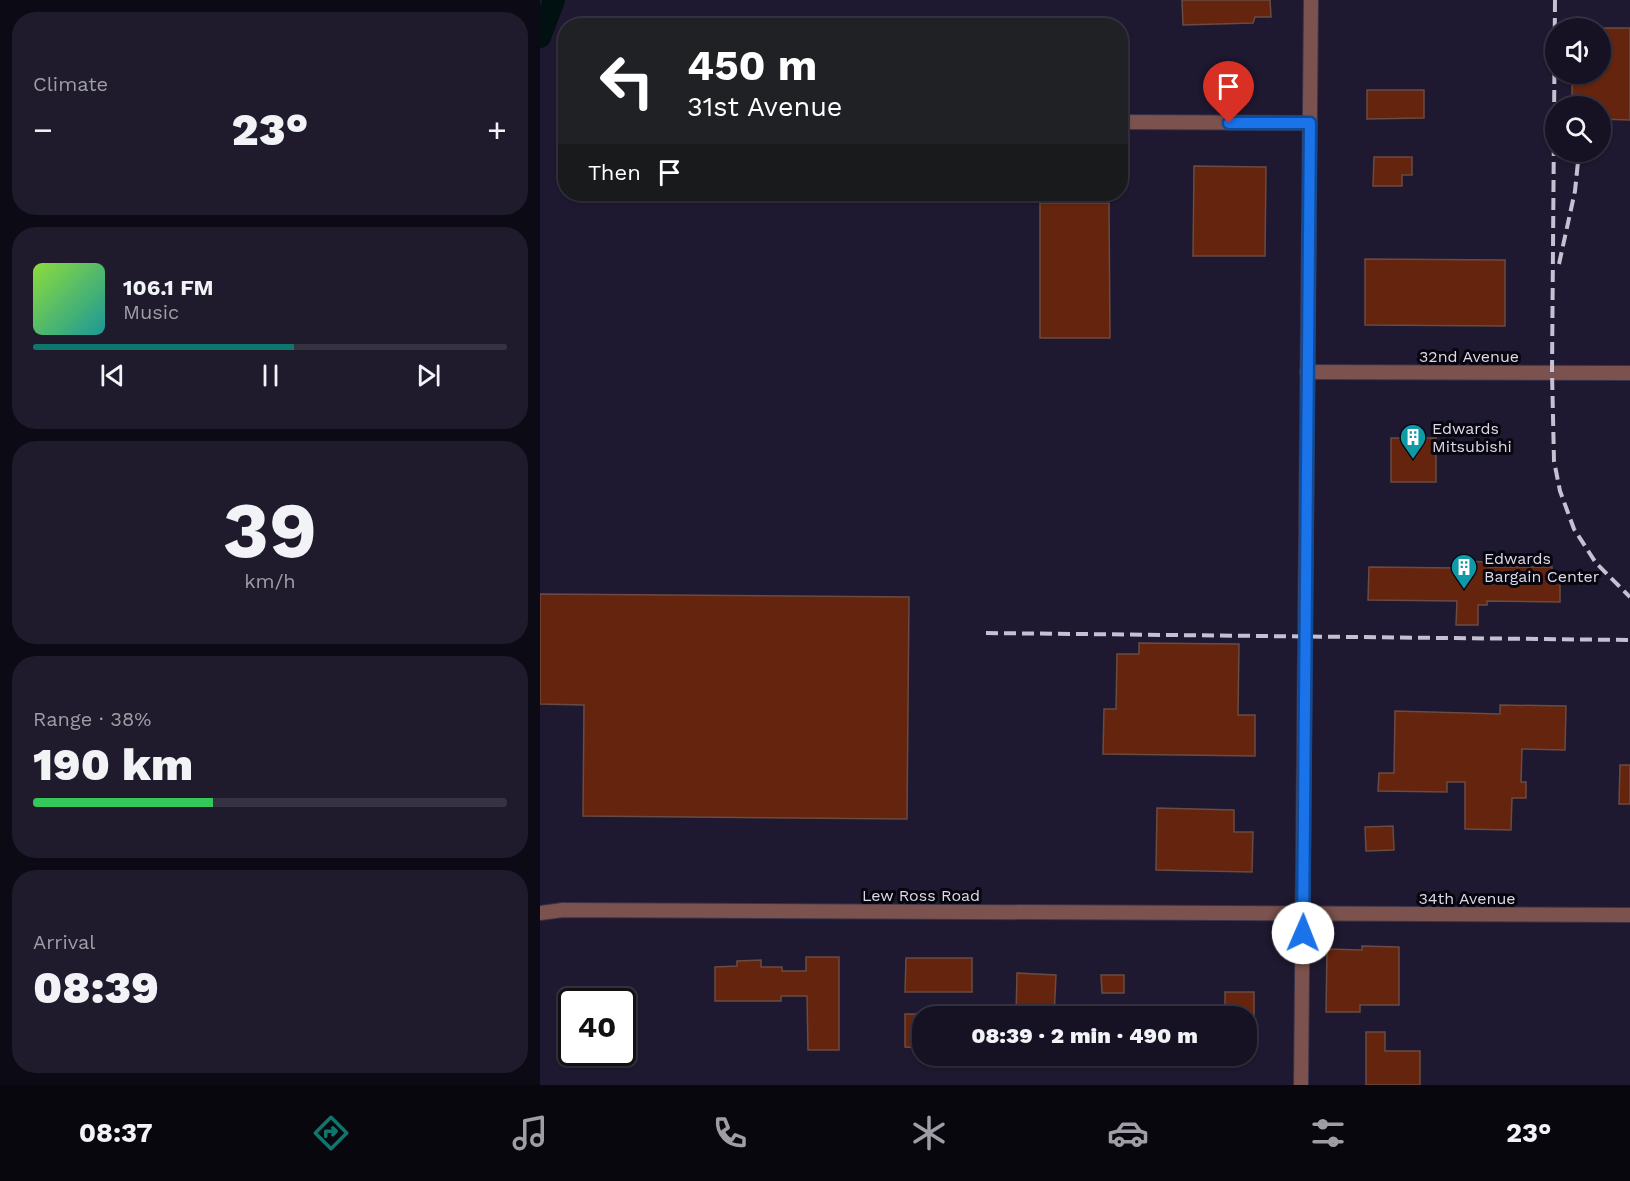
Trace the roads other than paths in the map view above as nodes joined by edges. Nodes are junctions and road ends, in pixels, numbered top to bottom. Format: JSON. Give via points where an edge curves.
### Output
{"nodes":[{"id":1,"x":1311,"y":0,"type":"edge"},
{"id":2,"x":1128,"y":122,"type":"edge"},
{"id":3,"x":1310,"y":123,"type":"junction"},
{"id":4,"x":1307,"y":372,"type":"junction"},
{"id":5,"x":1630,"y":373,"type":"edge"},
{"id":6,"x":540,"y":913,"type":"edge"},
{"id":7,"x":1303,"y":914,"type":"junction"},
{"id":8,"x":1630,"y":915,"type":"edge"},
{"id":9,"x":1300,"y":1085,"type":"edge"}],
"edges":[{"from":1,"to":3,"type":"street"},
{"from":2,"to":3,"type":"street"},
{"from":3,"to":4,"type":"street"},
{"from":4,"to":5,"type":"street","name":"32nd Avenue"},
{"from":4,"to":7,"type":"street"},
{"from":6,"to":7,"type":"street","name":"Lew Ross Road","via":[[563,910]]},
{"from":7,"to":8,"type":"street","name":"34th Avenue"},
{"from":7,"to":9,"type":"street"}]}
